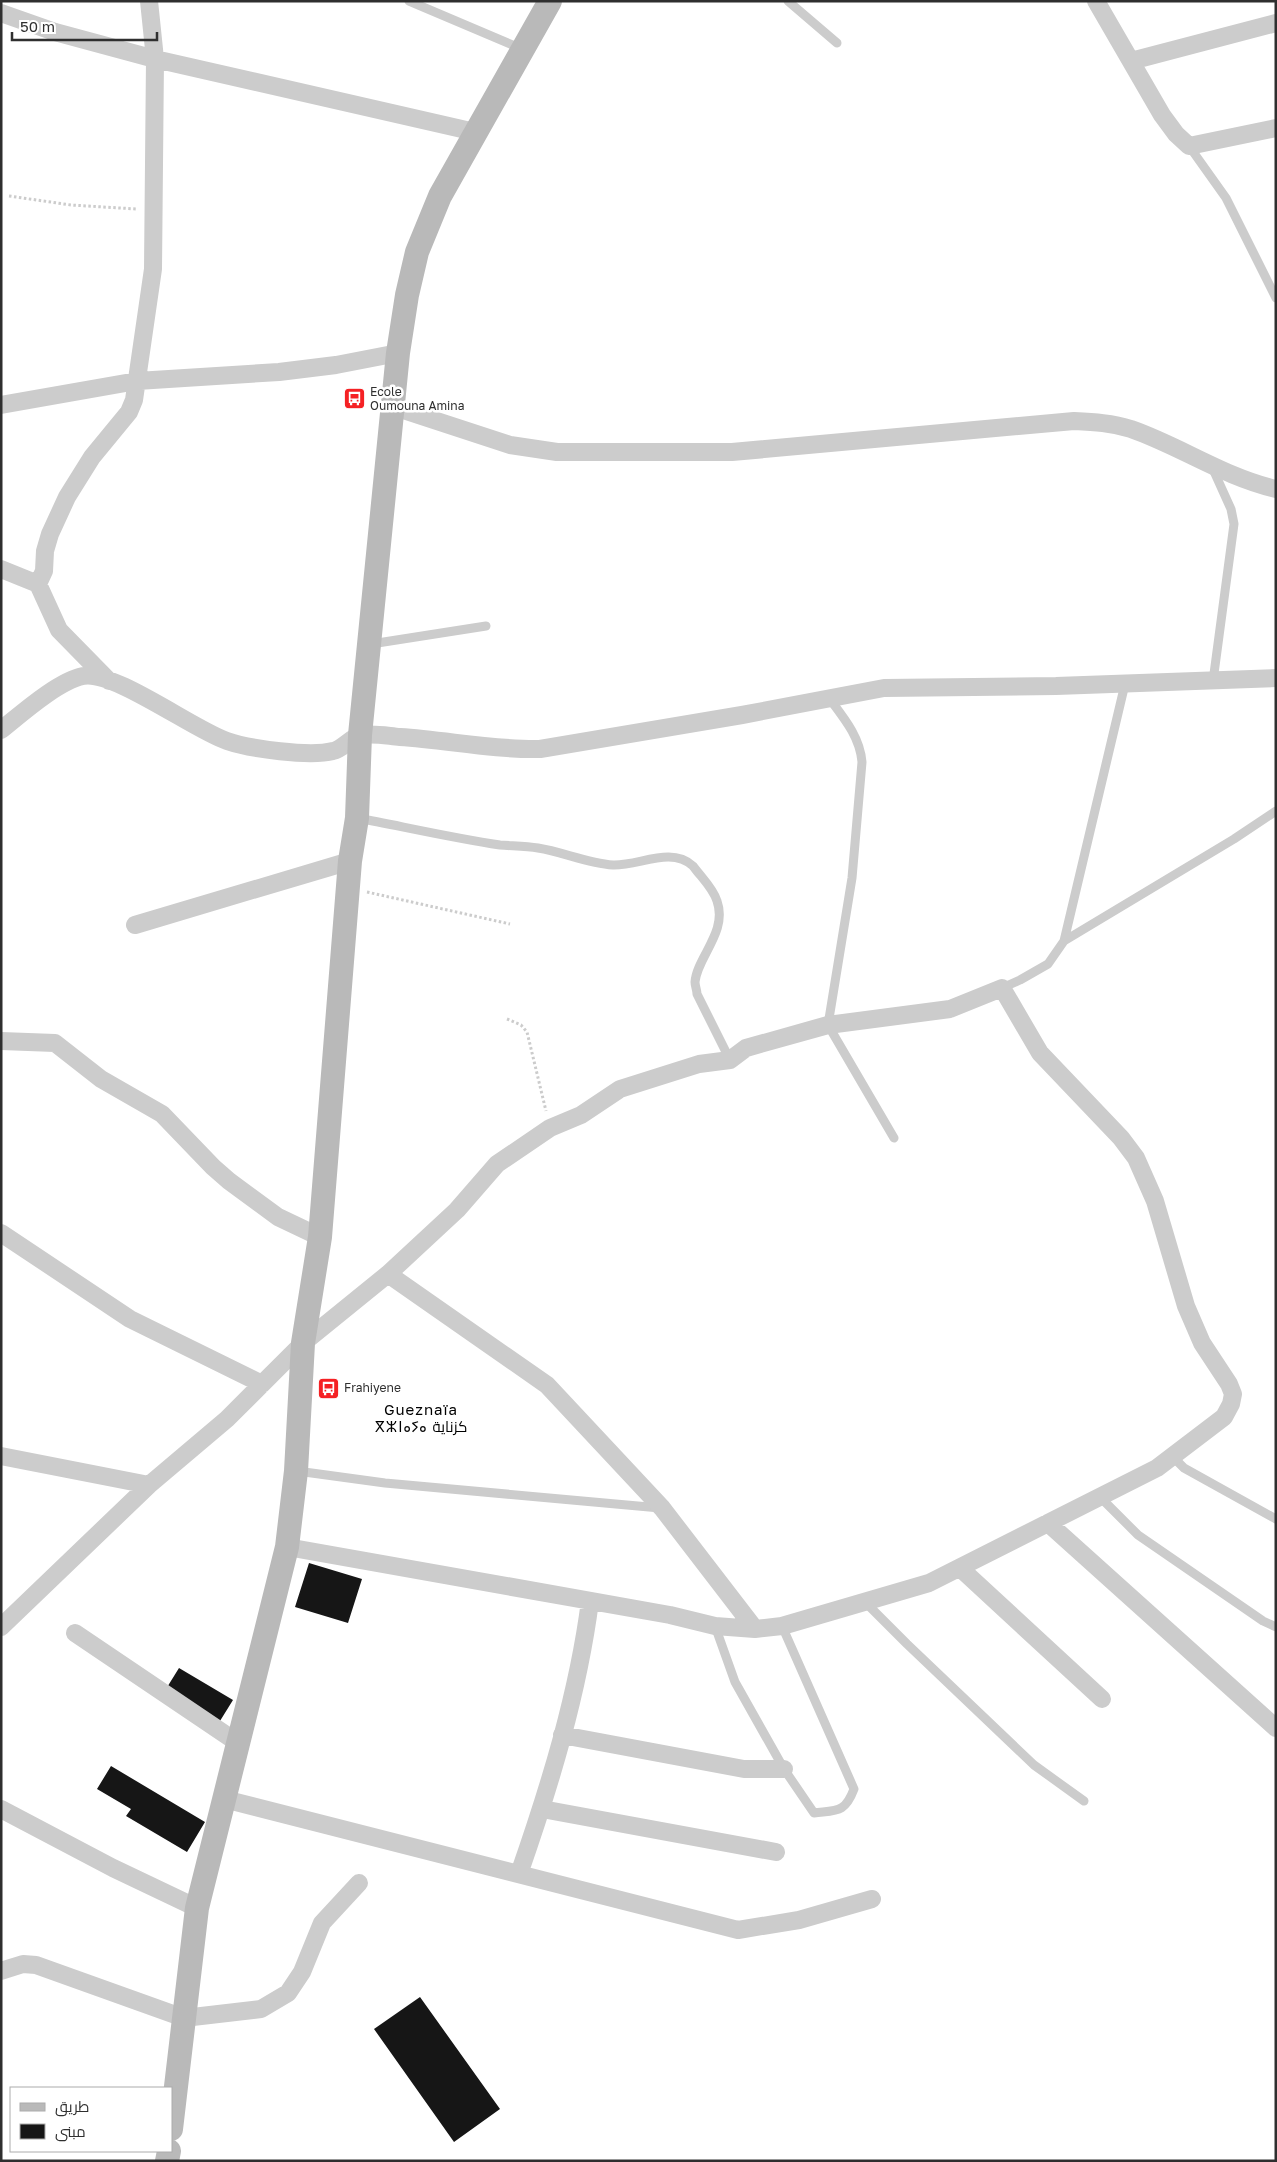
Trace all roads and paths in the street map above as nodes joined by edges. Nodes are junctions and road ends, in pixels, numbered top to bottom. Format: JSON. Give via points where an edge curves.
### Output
{"nodes":[{"id":1,"x":149,"y":1,"type":"edge"},
{"id":2,"x":409,"y":1,"type":"edge"},
{"id":3,"x":550,"y":1,"type":"edge"},
{"id":4,"x":788,"y":1,"type":"edge"},
{"id":5,"x":1096,"y":1,"type":"edge"},
{"id":6,"x":1,"y":13,"type":"edge"},
{"id":7,"x":1276,"y":23,"type":"edge"},
{"id":8,"x":837,"y":43,"type":"dead end"},
{"id":9,"x":523,"y":49,"type":"junction"},
{"id":10,"x":155,"y":58,"type":"junction"},
{"id":11,"x":1131,"y":61,"type":"junction"},
{"id":12,"x":1276,"y":128,"type":"edge"},
{"id":13,"x":474,"y":132,"type":"junction"},
{"id":14,"x":1189,"y":146,"type":"junction"},
{"id":15,"x":9,"y":196,"type":"dead end"},
{"id":16,"x":154,"y":209,"type":"junction"},
{"id":17,"x":1276,"y":298,"type":"edge"},
{"id":18,"x":398,"y":352,"type":"junction"},
{"id":19,"x":137,"y":381,"type":"junction"},
{"id":20,"x":1,"y":404,"type":"edge"},
{"id":21,"x":394,"y":407,"type":"junction"},
{"id":22,"x":1211,"y":465,"type":"junction"},
{"id":23,"x":1276,"y":489,"type":"edge"},
{"id":24,"x":1,"y":569,"type":"edge"},
{"id":25,"x":38,"y":584,"type":"junction"},
{"id":26,"x":486,"y":626,"type":"dead end"},
{"id":27,"x":369,"y":644,"type":"junction"},
{"id":28,"x":1276,"y":678,"type":"edge"},
{"id":29,"x":109,"y":681,"type":"junction"},
{"id":30,"x":1213,"y":681,"type":"junction"},
{"id":31,"x":1125,"y":684,"type":"junction"},
{"id":32,"x":829,"y":698,"type":"junction"},
{"id":33,"x":1,"y":730,"type":"edge"},
{"id":34,"x":360,"y":735,"type":"junction"},
{"id":35,"x":1276,"y":811,"type":"edge"},
{"id":36,"x":357,"y":818,"type":"junction"},
{"id":37,"x":350,"y":861,"type":"junction"},
{"id":38,"x":348,"y":887,"type":"junction"},
{"id":39,"x":510,"y":924,"type":"dead end"},
{"id":40,"x":135,"y":925,"type":"dead end"},
{"id":41,"x":1064,"y":941,"type":"junction"},
{"id":42,"x":1002,"y":988,"type":"junction"},
{"id":43,"x":507,"y":1018,"type":"dead end"},
{"id":44,"x":828,"y":1025,"type":"junction"},
{"id":45,"x":1,"y":1041,"type":"edge"},
{"id":46,"x":730,"y":1060,"type":"junction"},
{"id":47,"x":550,"y":1128,"type":"junction"},
{"id":48,"x":894,"y":1138,"type":"dead end"},
{"id":49,"x":1,"y":1233,"type":"edge"},
{"id":50,"x":320,"y":1237,"type":"junction"},
{"id":51,"x":388,"y":1274,"type":"junction"},
{"id":52,"x":303,"y":1343,"type":"junction"},
{"id":53,"x":262,"y":1384,"type":"junction"},
{"id":54,"x":1,"y":1456,"type":"edge"},
{"id":55,"x":1172,"y":1456,"type":"junction"},
{"id":56,"x":296,"y":1471,"type":"junction"},
{"id":57,"x":149,"y":1485,"type":"junction"},
{"id":58,"x":1100,"y":1497,"type":"junction"},
{"id":59,"x":662,"y":1508,"type":"junction"},
{"id":60,"x":1276,"y":1519,"type":"edge"},
{"id":61,"x":1048,"y":1523,"type":"junction"},
{"id":62,"x":287,"y":1546,"type":"junction"},
{"id":63,"x":960,"y":1568,"type":"junction"},
{"id":64,"x":590,"y":1601,"type":"junction"},
{"id":65,"x":865,"y":1602,"type":"junction"},
{"id":66,"x":715,"y":1626,"type":"junction"},
{"id":67,"x":782,"y":1626,"type":"junction"},
{"id":68,"x":1,"y":1627,"type":"edge"},
{"id":69,"x":1276,"y":1627,"type":"edge"},
{"id":70,"x":755,"y":1629,"type":"junction"},
{"id":71,"x":75,"y":1633,"type":"dead end"},
{"id":72,"x":1102,"y":1699,"type":"dead end"},
{"id":73,"x":1276,"y":1728,"type":"edge"},
{"id":74,"x":562,"y":1736,"type":"junction"},
{"id":75,"x":238,"y":1743,"type":"junction"},
{"id":76,"x":784,"y":1769,"type":"junction"},
{"id":77,"x":224,"y":1799,"type":"junction"},
{"id":78,"x":1084,"y":1801,"type":"dead end"},
{"id":79,"x":1,"y":1809,"type":"edge"},
{"id":80,"x":542,"y":1809,"type":"junction"},
{"id":81,"x":776,"y":1852,"type":"dead end"},
{"id":82,"x":519,"y":1874,"type":"junction"},
{"id":83,"x":359,"y":1882,"type":"dead end"},
{"id":84,"x":872,"y":1898,"type":"dead end"},
{"id":85,"x":197,"y":1908,"type":"junction"},
{"id":86,"x":1,"y":1971,"type":"edge"},
{"id":87,"x":184,"y":2018,"type":"junction"},
{"id":88,"x":172,"y":2120,"type":"edge"}],
"edges":[{"from":1,"to":10,"type":"street"},
{"from":2,"to":9,"type":"lane"},
{"from":3,"to":9,"type":"street"},
{"from":4,"to":8,"type":"lane"},
{"from":5,"to":11,"type":"street"},
{"from":6,"to":10,"type":"street","via":[[55,32]]},
{"from":7,"to":11,"type":"street"},
{"from":9,"to":13,"type":"street"},
{"from":10,"to":13,"type":"street"},
{"from":10,"to":16,"type":"street"},
{"from":11,"to":14,"type":"street","via":[[1162,115]]},
{"from":12,"to":14,"type":"street"},
{"from":13,"to":18,"type":"street","via":[[440,196],[417,252]]},
{"from":14,"to":17,"type":"lane","via":[[1226,198]]},
{"from":15,"to":16,"type":"path","via":[[106,208]]},
{"from":16,"to":19,"type":"street","via":[[153,269]]},
{"from":18,"to":19,"type":"street","via":[[336,365],[279,372]]},
{"from":18,"to":21,"type":"street"},
{"from":19,"to":20,"type":"street"},
{"from":19,"to":25,"type":"street","via":[[129,412],[92,456],[67,497],[50,534],[44,571]]},
{"from":21,"to":22,"type":"street","via":[[510,445],[557,452],[732,452],[1074,421],[1106,423],[1131,429]]},
{"from":21,"to":27,"type":"street"},
{"from":22,"to":23,"type":"street"},
{"from":22,"to":30,"type":"lane","via":[[1231,508],[1234,524]]},
{"from":24,"to":25,"type":"street"},
{"from":25,"to":29,"type":"street","via":[[59,630]]},
{"from":26,"to":27,"type":"lane"},
{"from":27,"to":34,"type":"street"},
{"from":28,"to":30,"type":"street"},
{"from":29,"to":33,"type":"street","via":[[84,676],[65,684]]},
{"from":29,"to":34,"type":"street","via":[[203,731],[237,744],[316,753],[334,751]]},
{"from":30,"to":31,"type":"street"},
{"from":31,"to":32,"type":"street","via":[[884,688]]},
{"from":31,"to":41,"type":"lane"},
{"from":32,"to":34,"type":"street","via":[[540,749]]},
{"from":32,"to":44,"type":"lane","via":[[861,748],[862,762],[852,878]]},
{"from":34,"to":36,"type":"street"},
{"from":35,"to":41,"type":"lane"},
{"from":36,"to":37,"type":"street"},
{"from":36,"to":46,"type":"lane","via":[[501,845],[537,848],[610,864],[624,865],[674,857],[688,861],[718,902],[714,939],[695,983]]},
{"from":37,"to":38,"type":"street"},
{"from":37,"to":40,"type":"street"},
{"from":38,"to":39,"type":"path"},
{"from":38,"to":50,"type":"street"},
{"from":41,"to":42,"type":"lane","via":[[1048,964]]},
{"from":42,"to":44,"type":"street","via":[[950,1009]]},
{"from":42,"to":55,"type":"street","via":[[1040,1053],[1136,1158],[1155,1201],[1186,1306],[1202,1342],[1233,1394],[1224,1417]]},
{"from":43,"to":47,"type":"path","via":[[527,1032]]},
{"from":44,"to":46,"type":"street","via":[[746,1048]]},
{"from":44,"to":48,"type":"lane"},
{"from":45,"to":50,"type":"street","via":[[55,1043],[101,1079],[162,1114],[213,1168],[278,1217]]},
{"from":46,"to":47,"type":"street","via":[[699,1064],[620,1089],[581,1115]]},
{"from":47,"to":51,"type":"street","via":[[497,1164],[457,1210]]},
{"from":49,"to":53,"type":"street","via":[[130,1319]]},
{"from":50,"to":52,"type":"street"},
{"from":51,"to":52,"type":"street"},
{"from":51,"to":59,"type":"street","via":[[547,1385]]},
{"from":52,"to":53,"type":"street"},
{"from":52,"to":56,"type":"street"},
{"from":53,"to":57,"type":"street","via":[[227,1419]]},
{"from":54,"to":57,"type":"street"},
{"from":55,"to":58,"type":"street","via":[[1157,1468]]},
{"from":55,"to":60,"type":"lane","via":[[1184,1468]]},
{"from":56,"to":59,"type":"lane","via":[[385,1483]]},
{"from":56,"to":62,"type":"street"},
{"from":57,"to":68,"type":"street"},
{"from":58,"to":61,"type":"street"},
{"from":58,"to":69,"type":"lane","via":[[1138,1536]]},
{"from":59,"to":70,"type":"street"},
{"from":61,"to":63,"type":"street"},
{"from":61,"to":73,"type":"street"},
{"from":62,"to":64,"type":"street"},
{"from":62,"to":75,"type":"street"},
{"from":63,"to":65,"type":"street","via":[[928,1583]]},
{"from":63,"to":72,"type":"street"},
{"from":64,"to":66,"type":"street"},
{"from":64,"to":74,"type":"street","via":[[585,1645]]},
{"from":65,"to":67,"type":"street"},
{"from":65,"to":78,"type":"lane","via":[[1034,1766]]},
{"from":66,"to":70,"type":"street"},
{"from":66,"to":76,"type":"lane","via":[[734,1682]]},
{"from":67,"to":70,"type":"street"},
{"from":67,"to":76,"type":"lane","via":[[854,1789],[849,1802],[842,1810],[814,1813]]},
{"from":71,"to":75,"type":"street"},
{"from":74,"to":76,"type":"street","via":[[744,1769]]},
{"from":74,"to":80,"type":"street"},
{"from":75,"to":77,"type":"street"},
{"from":77,"to":82,"type":"street"},
{"from":77,"to":85,"type":"street"},
{"from":79,"to":85,"type":"street"},
{"from":80,"to":81,"type":"street"},
{"from":80,"to":82,"type":"street"},
{"from":82,"to":84,"type":"street","via":[[738,1930],[799,1920]]},
{"from":83,"to":87,"type":"street","via":[[322,1923],[302,1972],[288,1993],[261,2009]]},
{"from":85,"to":87,"type":"street"},
{"from":86,"to":87,"type":"street","via":[[23,1964],[36,1965]]},
{"from":87,"to":88,"type":"street"}]}
